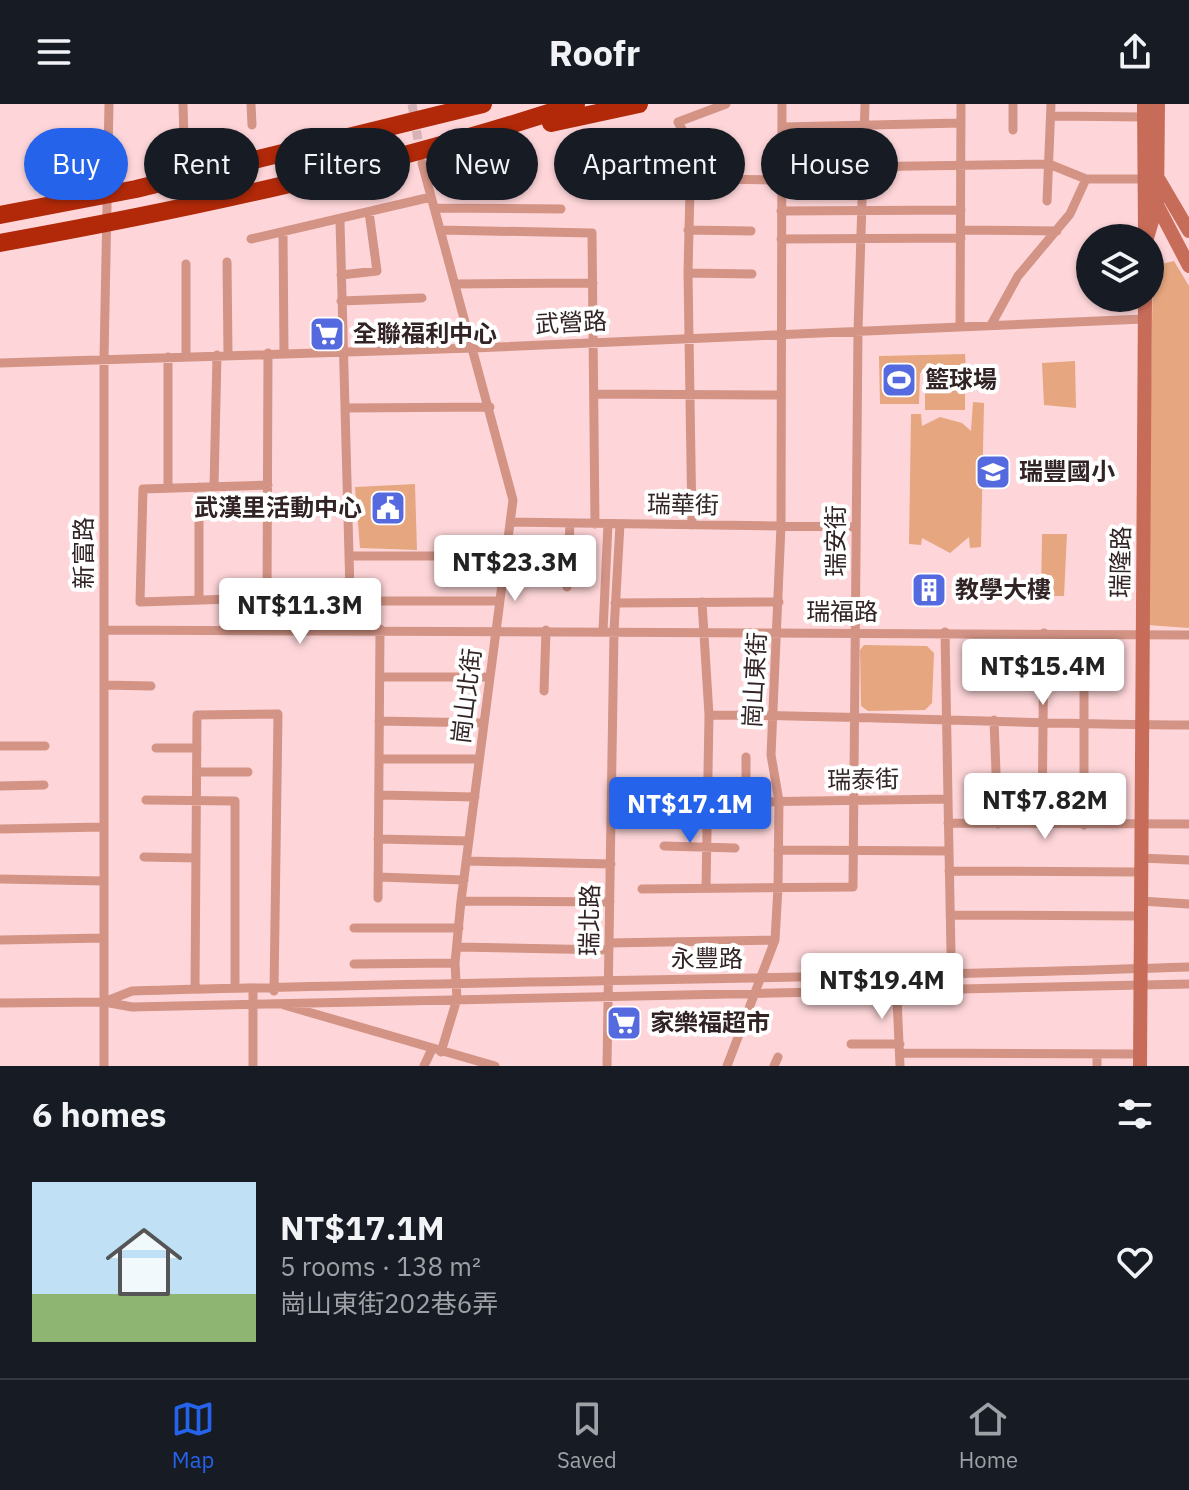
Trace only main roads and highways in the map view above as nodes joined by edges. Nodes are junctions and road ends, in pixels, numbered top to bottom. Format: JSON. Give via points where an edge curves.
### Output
{"nodes":[{"id":1,"x":483,"y":104,"type":"edge"},
{"id":2,"x":576,"y":104,"type":"edge"},
{"id":3,"x":639,"y":104,"type":"edge"},
{"id":4,"x":503,"y":128,"type":"edge"},
{"id":5,"x":528,"y":128,"type":"edge"},
{"id":6,"x":426,"y":150,"type":"edge"},
{"id":7,"x":0,"y":215,"type":"edge"},
{"id":8,"x":0,"y":243,"type":"edge"}],
"edges":[{"from":1,"to":7,"type":"highway","via":[[136,189]]},
{"from":2,"to":4,"type":"highway"},
{"from":3,"to":5,"type":"highway"},
{"from":6,"to":8,"type":"highway","via":[[129,220]]}]}
